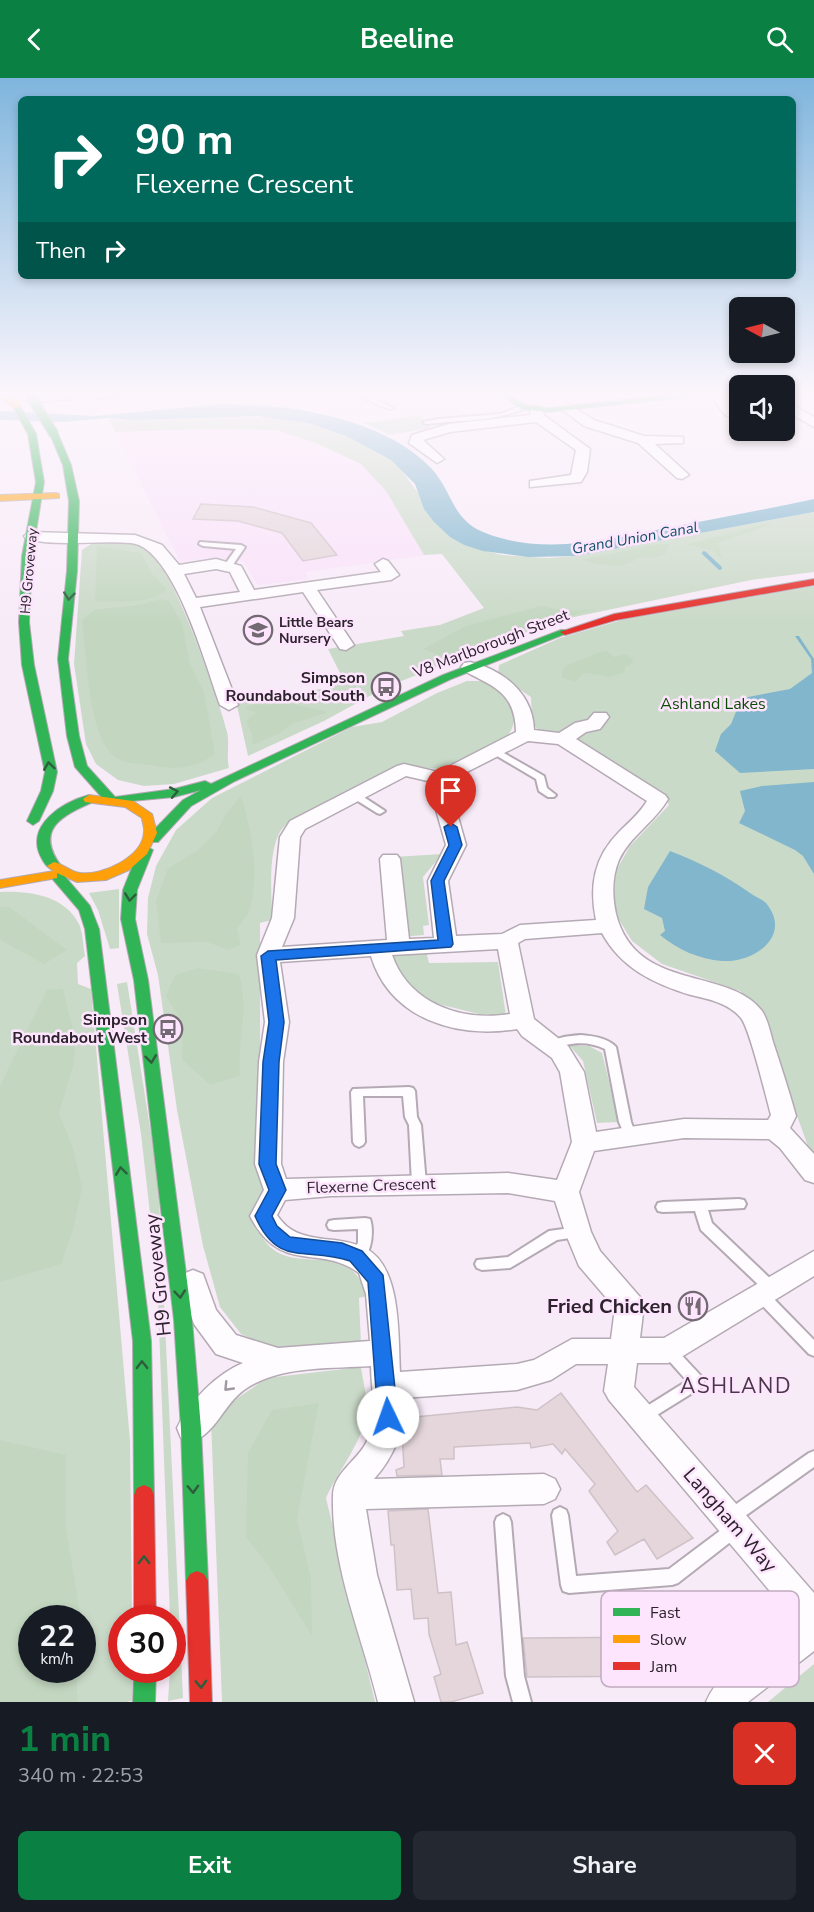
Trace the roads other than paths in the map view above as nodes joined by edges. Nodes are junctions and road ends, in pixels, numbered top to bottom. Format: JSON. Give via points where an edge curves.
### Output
{"nodes":[{"id":1,"x":39,"y":471,"type":"edge"},
{"id":2,"x":67,"y":471,"type":"edge"},
{"id":3,"x":581,"y":471,"type":"edge"},
{"id":4,"x":677,"y":471,"type":"edge"},
{"id":5,"x":682,"y":475,"type":"dead end"},
{"id":6,"x":70,"y":481,"type":"junction"},
{"id":7,"x":541,"y":498,"type":"dead end"},
{"id":8,"x":0,"y":499,"type":"edge"},
{"id":9,"x":74,"y":503,"type":"junction"},
{"id":10,"x":36,"y":504,"type":"junction"},
{"id":11,"x":32,"y":532,"type":"junction"},
{"id":12,"x":66,"y":538,"type":"junction"},
{"id":13,"x":203,"y":544,"type":"dead end"},
{"id":14,"x":27,"y":556,"type":"junction"},
{"id":15,"x":383,"y":564,"type":"dead end"},
{"id":16,"x":227,"y":567,"type":"junction"},
{"id":17,"x":172,"y":571,"type":"junction"},
{"id":18,"x":814,"y":582,"type":"edge"},
{"id":19,"x":308,"y":588,"type":"junction"},
{"id":20,"x":249,"y":595,"type":"junction"},
{"id":21,"x":190,"y":604,"type":"junction"},
{"id":22,"x":346,"y":645,"type":"dead end"},
{"id":23,"x":470,"y":667,"type":"junction"},
{"id":24,"x":229,"y":705,"type":"dead end"},
{"id":25,"x":600,"y":717,"type":"dead end"},
{"id":26,"x":525,"y":735,"type":"junction"},
{"id":27,"x":563,"y":739,"type":"junction"},
{"id":28,"x":495,"y":751,"type":"junction"},
{"id":29,"x":231,"y":778,"type":"junction"},
{"id":30,"x":442,"y":778,"type":"junction"},
{"id":31,"x":552,"y":795,"type":"dead end"},
{"id":32,"x":356,"y":796,"type":"junction"},
{"id":33,"x":113,"y":800,"type":"junction"},
{"id":34,"x":380,"y":811,"type":"dead end"},
{"id":35,"x":27,"y":829,"type":"joint"},
{"id":36,"x":150,"y":845,"type":"junction"},
{"id":37,"x":390,"y":859,"type":"dead end"},
{"id":38,"x":30,"y":863,"type":"dead end"},
{"id":39,"x":55,"y":875,"type":"junction"},
{"id":40,"x":0,"y":884,"type":"edge"},
{"id":41,"x":607,"y":926,"type":"junction"},
{"id":42,"x":507,"y":941,"type":"junction"},
{"id":43,"x":446,"y":944,"type":"junction"},
{"id":44,"x":389,"y":947,"type":"junction"},
{"id":45,"x":268,"y":956,"type":"junction"},
{"id":46,"x":523,"y":1020,"type":"junction"},
{"id":47,"x":552,"y":1046,"type":"junction"},
{"id":48,"x":775,"y":1130,"type":"junction"},
{"id":49,"x":630,"y":1135,"type":"junction"},
{"id":50,"x":359,"y":1142,"type":"dead end"},
{"id":51,"x":585,"y":1143,"type":"junction"},
{"id":52,"x":814,"y":1173,"type":"edge"},
{"id":53,"x":419,"y":1184,"type":"junction"},
{"id":54,"x":277,"y":1190,"type":"junction"},
{"id":55,"x":566,"y":1192,"type":"junction"},
{"id":56,"x":739,"y":1204,"type":"dead end"},
{"id":57,"x":700,"y":1206,"type":"junction"},
{"id":58,"x":663,"y":1207,"type":"dead end"},
{"id":59,"x":171,"y":1216,"type":"junction"},
{"id":60,"x":334,"y":1225,"type":"dead end"},
{"id":61,"x":578,"y":1232,"type":"junction"},
{"id":62,"x":356,"y":1256,"type":"junction"},
{"id":63,"x":814,"y":1262,"type":"edge"},
{"id":64,"x":482,"y":1264,"type":"dead end"},
{"id":65,"x":766,"y":1292,"type":"junction"},
{"id":66,"x":623,"y":1349,"type":"junction"},
{"id":67,"x":668,"y":1350,"type":"junction"},
{"id":68,"x":814,"y":1350,"type":"edge"},
{"id":69,"x":384,"y":1352,"type":"junction"},
{"id":70,"x":278,"y":1361,"type":"junction"},
{"id":71,"x":387,"y":1386,"type":"junction"},
{"id":72,"x":641,"y":1418,"type":"junction"},
{"id":73,"x":191,"y":1430,"type":"junction"},
{"id":74,"x":814,"y":1458,"type":"edge"},
{"id":75,"x":544,"y":1489,"type":"dead end"},
{"id":76,"x":348,"y":1495,"type":"junction"},
{"id":77,"x":560,"y":1515,"type":"dead end"},
{"id":78,"x":503,"y":1522,"type":"dead end"},
{"id":79,"x":732,"y":1523,"type":"junction"},
{"id":80,"x":791,"y":1591,"type":"edge"},
{"id":81,"x":799,"y":1601,"type":"edge"},
{"id":82,"x":145,"y":1605,"type":"edge"},
{"id":83,"x":814,"y":1618,"type":"edge"},
{"id":84,"x":814,"y":1630,"type":"edge"},
{"id":85,"x":799,"y":1641,"type":"edge"},
{"id":86,"x":145,"y":1683,"type":"edge"},
{"id":87,"x":738,"y":1687,"type":"edge"},
{"id":88,"x":144,"y":1702,"type":"edge"},
{"id":89,"x":201,"y":1702,"type":"edge"},
{"id":90,"x":396,"y":1702,"type":"edge"},
{"id":91,"x":522,"y":1702,"type":"edge"},
{"id":92,"x":724,"y":1702,"type":"edge"}],
"edges":[{"from":1,"to":10,"type":"street","bridge":true},
{"from":2,"to":6,"type":"street","bridge":true},
{"from":3,"to":7,"type":"street","via":[[580,484],[532,481]]},
{"from":4,"to":5,"type":"street"},
{"from":6,"to":9,"type":"street"},
{"from":6,"to":10,"type":"street"},
{"from":8,"to":10,"type":"street"},
{"from":8,"to":10,"type":"street","via":[[16,506]]},
{"from":9,"to":10,"type":"street"},
{"from":9,"to":12,"type":"street","via":[[74,521]]},
{"from":10,"to":11,"type":"street"},
{"from":11,"to":12,"type":"street"},
{"from":11,"to":14,"type":"street","name":"H9 Groveway"},
{"from":12,"to":14,"type":"street","via":[[40,545]]},
{"from":12,"to":17,"type":"street","via":[[135,539],[162,552]]},
{"from":12,"to":33,"type":"street","one_way":true,"via":[[63,660],[72,736],[81,767]]},
{"from":13,"to":16,"type":"lane","via":[[241,547]]},
{"from":35,"to":14,"type":"street","name":"H9 Groveway","one_way":true,"via":[[47,790],[51,772],[27,652]]},
{"from":15,"to":19,"type":"street","via":[[391,575]]},
{"from":16,"to":17,"type":"street","via":[[216,564]]},
{"from":16,"to":20,"type":"street","via":[[236,569]]},
{"from":17,"to":21,"type":"street"},
{"from":18,"to":23,"type":"street","name":"V8 Marlborough Street","via":[[614,617],[544,638]]},
{"from":19,"to":20,"type":"street"},
{"from":19,"to":22,"type":"street"},
{"from":20,"to":21,"type":"street"},
{"from":21,"to":24,"type":"street"},
{"from":23,"to":26,"type":"street","via":[[521,700],[526,717]]},
{"from":23,"to":29,"type":"street","name":"V8 Marlborough Street"},
{"from":25,"to":27,"type":"street","via":[[594,725],[571,732]]},
{"from":26,"to":27,"type":"street"},
{"from":26,"to":28,"type":"street"},
{"from":27,"to":41,"type":"street","via":[[658,799],[651,813],[618,845],[607,864],[602,893]]},
{"from":28,"to":30,"type":"street"},
{"from":28,"to":31,"type":"lane","via":[[541,778],[542,789]]},
{"from":33,"to":29,"type":"street","name":"V8 Marlborough Street","one_way":true,"via":[[174,793]]},
{"from":29,"to":36,"type":"street","name":"V8 Marlborough Street","via":[[187,803]]},
{"from":30,"to":32,"type":"street","via":[[404,770]]},
{"from":30,"to":43,"type":"street","via":[[441,792],[456,845],[438,881]]},
{"from":32,"to":34,"type":"lane"},
{"from":32,"to":45,"type":"street","via":[[297,825],[290,837],[285,907]]},
{"from":33,"to":35,"type":"street","name":"V8 Marlborough Street","via":[[68,803],[48,811]]},
{"from":33,"to":36,"type":"street","via":[[142,811],[154,828]]},
{"from":36,"to":39,"type":"street","via":[[130,864],[108,873],[74,878]]},
{"from":36,"to":59,"type":"street","name":"H9 Groveway","one_way":true,"via":[[130,890],[128,919],[141,980]]},
{"from":37,"to":44,"type":"street"},
{"from":38,"to":39,"type":"street"},
{"from":39,"to":40,"type":"street"},
{"from":82,"to":39,"type":"street","name":"H9 Groveway","one_way":true,"via":[[142,1341],[100,990],[92,929],[85,909]]},
{"from":41,"to":42,"type":"street","via":[[520,932]]},
{"from":41,"to":48,"type":"street","via":[[616,942],[656,974],[723,993],[753,1016],[784,1116]]},
{"from":42,"to":43,"type":"street"},
{"from":42,"to":46,"type":"street"},
{"from":43,"to":44,"type":"street"},
{"from":44,"to":45,"type":"street"},
{"from":44,"to":46,"type":"street","via":[[386,974],[398,990],[430,1013],[477,1024]]},
{"from":45,"to":54,"type":"street","via":[[277,1022],[271,1062],[268,1164]]},
{"from":46,"to":47,"type":"street"},
{"from":47,"to":49,"type":"lane","via":[[565,1040],[598,1040],[610,1047]]},
{"from":47,"to":51,"type":"street","via":[[572,1072]]},
{"from":48,"to":49,"type":"street","via":[[737,1126]]},
{"from":48,"to":52,"type":"street"},
{"from":49,"to":51,"type":"street","via":[[608,1142]]},
{"from":50,"to":53,"type":"lane","via":[[357,1092],[409,1091]]},
{"from":51,"to":55,"type":"street"},
{"from":53,"to":54,"type":"street","name":"Flexerne Crescent"},
{"from":53,"to":55,"type":"street","name":"Flexerne Crescent","via":[[508,1183]]},
{"from":54,"to":62,"type":"street","via":[[263,1216],[270,1231],[299,1247]]},
{"from":55,"to":61,"type":"street"},
{"from":56,"to":57,"type":"lane"},
{"from":57,"to":58,"type":"lane"},
{"from":57,"to":65,"type":"lane","via":[[706,1226]]},
{"from":59,"to":70,"type":"street","via":[[204,1315],[226,1345]]},
{"from":59,"to":73,"type":"street","name":"H9 Groveway","one_way":true},
{"from":60,"to":62,"type":"lane","via":[[365,1223],[365,1244]]},
{"from":61,"to":64,"type":"lane","via":[[554,1235],[510,1262]]},
{"from":61,"to":66,"type":"street","name":"Langham Way","via":[[589,1258],[630,1305]]},
{"from":62,"to":69,"type":"street","via":[[376,1280]]},
{"from":63,"to":65,"type":"street"},
{"from":65,"to":67,"type":"street"},
{"from":65,"to":68,"type":"lane"},
{"from":66,"to":67,"type":"street"},
{"from":66,"to":71,"type":"street","via":[[572,1352],[541,1371],[517,1377]]},
{"from":66,"to":72,"type":"street","name":"Langham Way","via":[[619,1391]]},
{"from":67,"to":72,"type":"lane","via":[[698,1382]]},
{"from":69,"to":70,"type":"street"},
{"from":69,"to":71,"type":"street"},
{"from":70,"to":73,"type":"street","one_way":true,"via":[[233,1381]]},
{"from":71,"to":76,"type":"street","via":[[388,1417],[377,1452],[362,1468]]},
{"from":72,"to":79,"type":"street","name":"Langham Way"},
{"from":73,"to":89,"type":"street","name":"H9 Groveway","one_way":true},
{"from":74,"to":79,"type":"lane"},
{"from":75,"to":76,"type":"street"},
{"from":76,"to":90,"type":"street","via":[[357,1558]]},
{"from":77,"to":79,"type":"lane","via":[[570,1585],[672,1577]]},
{"from":78,"to":91,"type":"lane","via":[[515,1676]]},
{"from":79,"to":80,"type":"street","name":"Langham Way"},
{"from":81,"to":83,"type":"street","name":"Langham Way"},
{"from":84,"to":85,"type":"street"},
{"from":86,"to":88,"type":"street"},
{"from":87,"to":92,"type":"street"}]}
